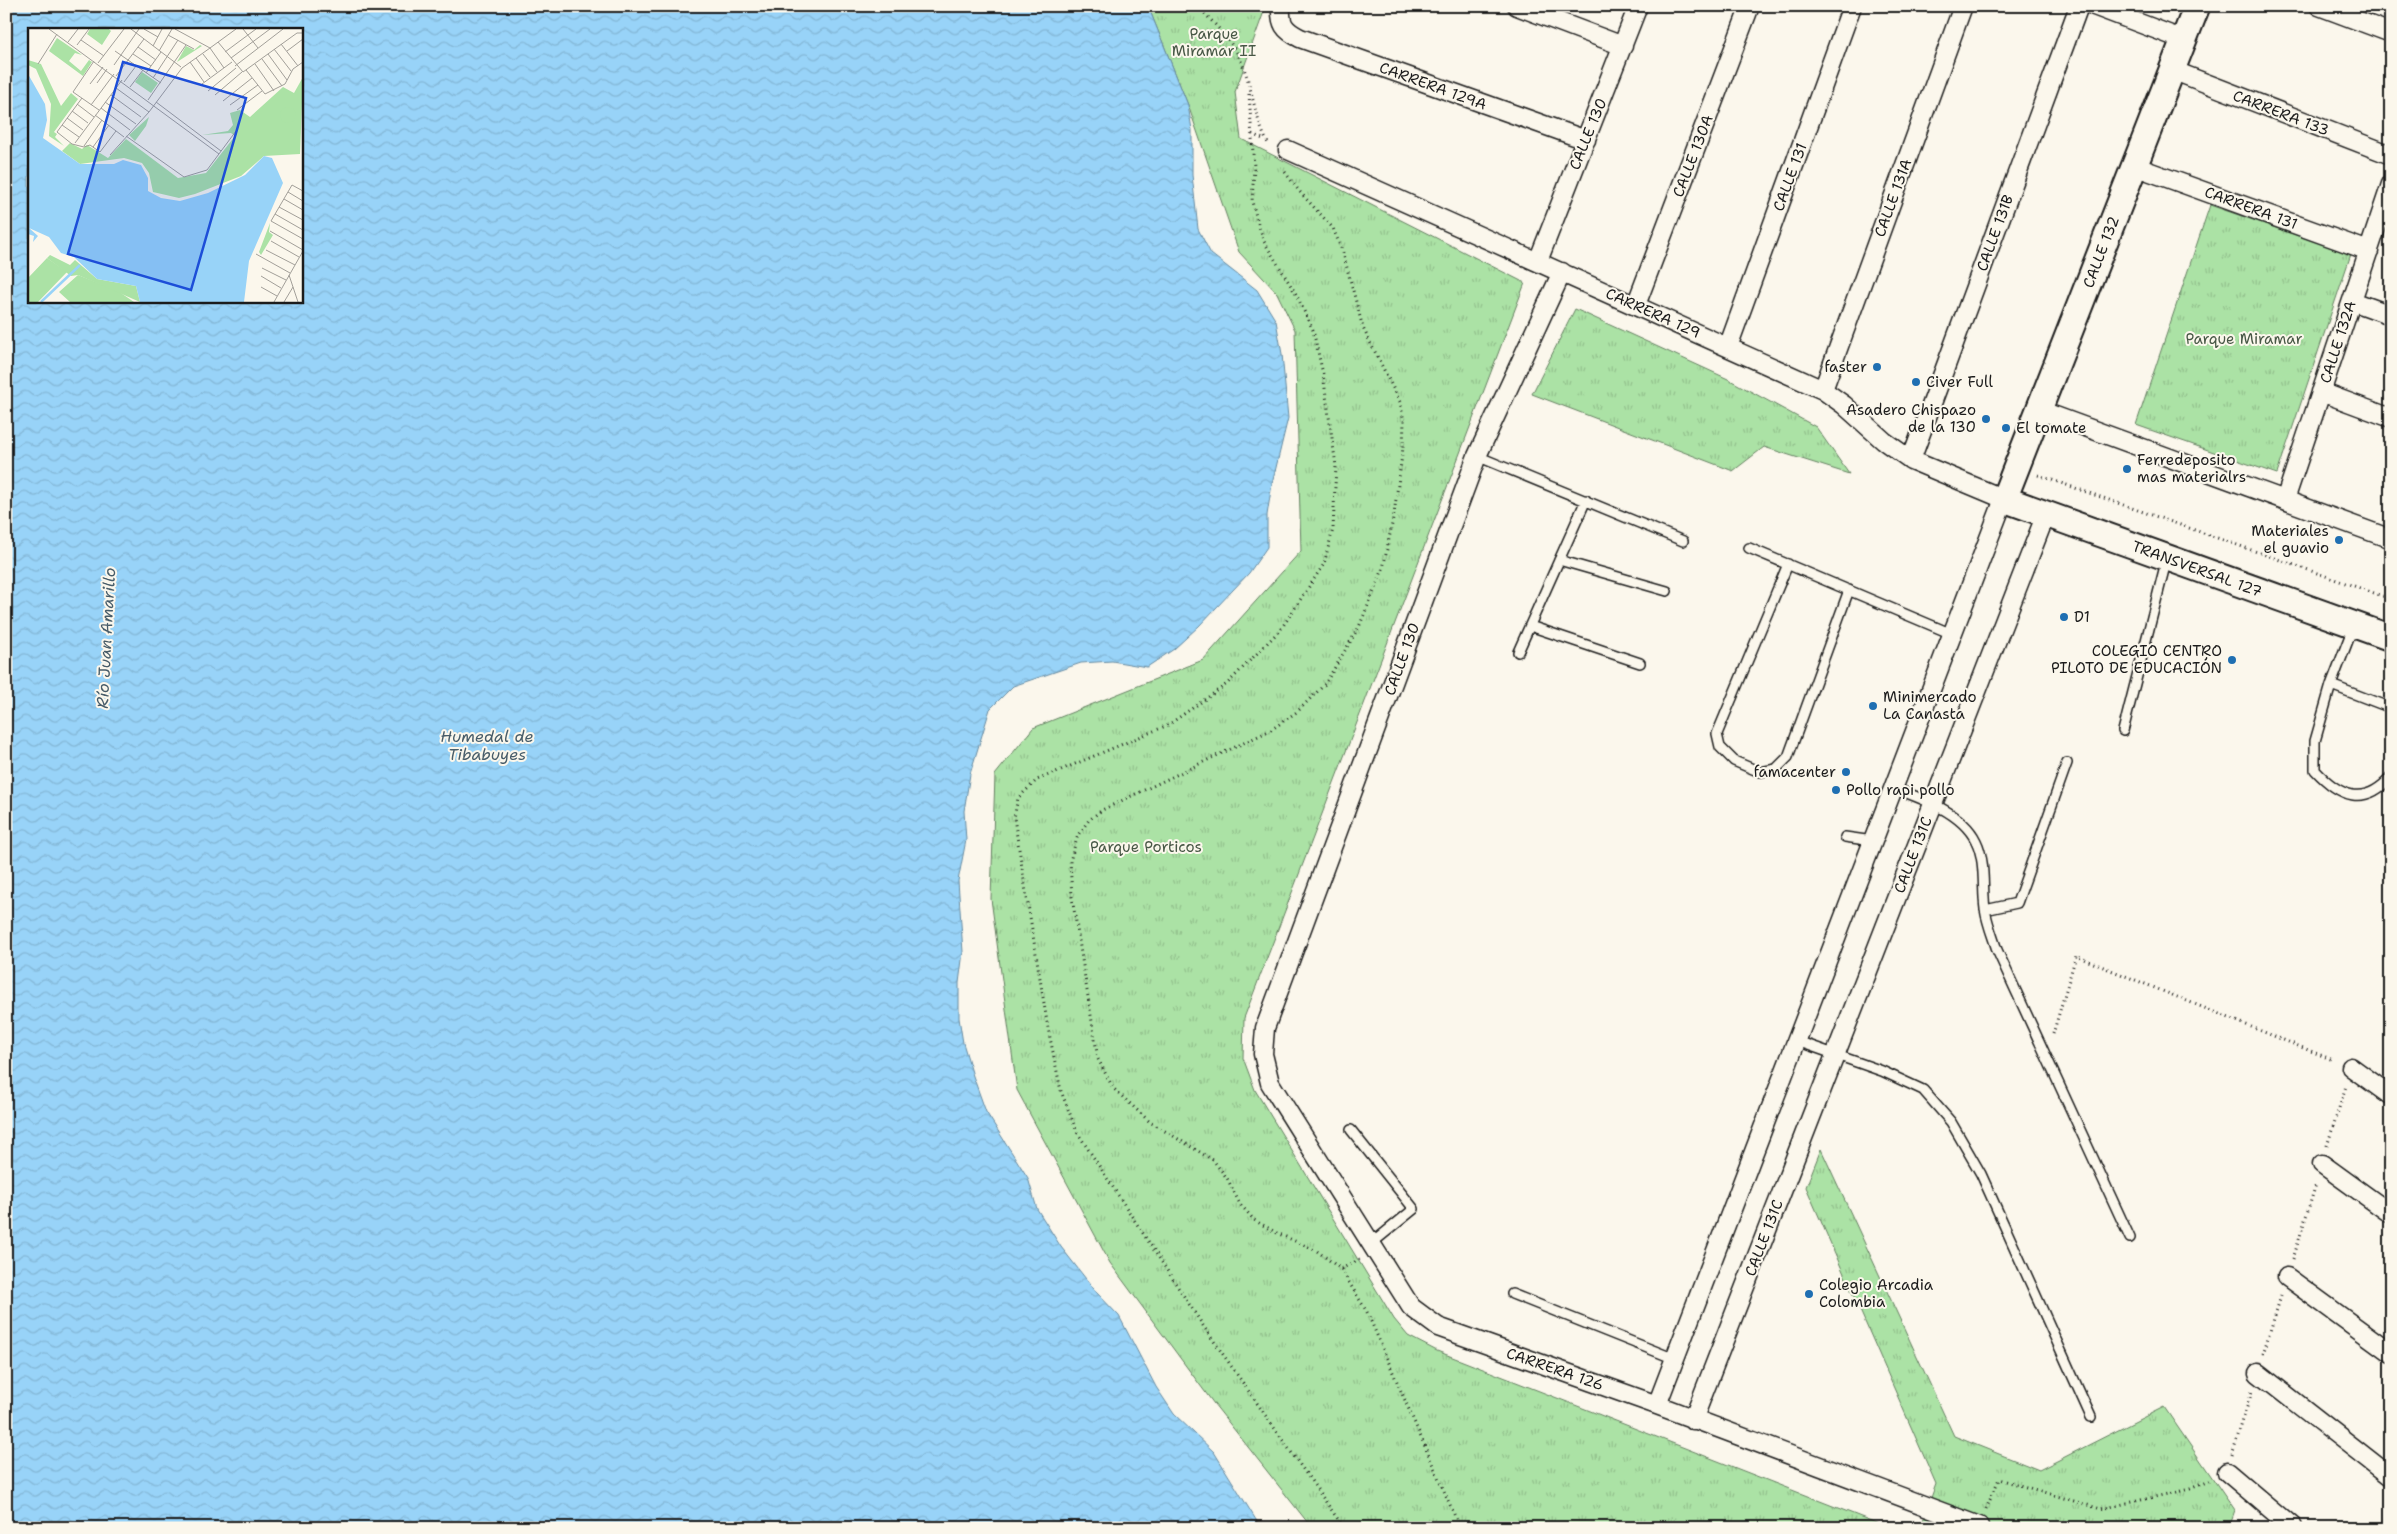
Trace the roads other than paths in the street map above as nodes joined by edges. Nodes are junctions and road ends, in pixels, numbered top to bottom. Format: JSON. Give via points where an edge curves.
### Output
{"nodes":[{"id":1,"x":1281,"y":6,"type":"edge"},
{"id":2,"x":1517,"y":6,"type":"edge"},
{"id":3,"x":1638,"y":6,"type":"edge"},
{"id":4,"x":1750,"y":6,"type":"edge"},
{"id":5,"x":1852,"y":6,"type":"edge"},
{"id":6,"x":1963,"y":6,"type":"edge"},
{"id":7,"x":2079,"y":6,"type":"edge"},
{"id":8,"x":2094,"y":6,"type":"edge"},
{"id":9,"x":2197,"y":6,"type":"edge"},
{"id":10,"x":2319,"y":6,"type":"edge"},
{"id":11,"x":2391,"y":33,"type":"edge"},
{"id":12,"x":2184,"y":40,"type":"junction"},
{"id":13,"x":1623,"y":46,"type":"junction"},
{"id":14,"x":2172,"y":70,"type":"junction"},
{"id":15,"x":1586,"y":140,"type":"junction"},
{"id":16,"x":1280,"y":152,"type":"road end"},
{"id":17,"x":2391,"y":156,"type":"edge"},
{"id":18,"x":2134,"y":166,"type":"junction"},
{"id":19,"x":2391,"y":184,"type":"edge"},
{"id":20,"x":2369,"y":251,"type":"junction"},
{"id":21,"x":1538,"y":261,"type":"junction"},
{"id":22,"x":1562,"y":272,"type":"junction"},
{"id":23,"x":2352,"y":300,"type":"junction"},
{"id":24,"x":1636,"y":305,"type":"junction"},
{"id":25,"x":2391,"y":315,"type":"edge"},
{"id":26,"x":1728,"y":347,"type":"junction"},
{"id":27,"x":1823,"y":390,"type":"junction"},
{"id":28,"x":2321,"y":392,"type":"junction"},
{"id":29,"x":2039,"y":410,"type":"junction"},
{"id":30,"x":2391,"y":418,"type":"edge"},
{"id":31,"x":1477,"y":456,"type":"junction"},
{"id":32,"x":1911,"y":460,"type":"junction"},
{"id":33,"x":2004,"y":499,"type":"junction"},
{"id":34,"x":1586,"y":500,"type":"junction"},
{"id":35,"x":2285,"y":500,"type":"junction"},
{"id":36,"x":2046,"y":514,"type":"junction"},
{"id":37,"x":2391,"y":539,"type":"edge"},
{"id":38,"x":1683,"y":541,"type":"dead end"},
{"id":39,"x":1749,"y":548,"type":"dead end"},
{"id":40,"x":2167,"y":558,"type":"junction"},
{"id":41,"x":1559,"y":560,"type":"junction"},
{"id":42,"x":1788,"y":564,"type":"junction"},
{"id":43,"x":1849,"y":590,"type":"junction"},
{"id":44,"x":1667,"y":591,"type":"dead end"},
{"id":45,"x":2354,"y":625,"type":"junction"},
{"id":46,"x":1530,"y":626,"type":"junction"},
{"id":47,"x":1952,"y":634,"type":"junction"},
{"id":48,"x":2391,"y":638,"type":"edge"},
{"id":49,"x":1518,"y":652,"type":"dead end"},
{"id":50,"x":1640,"y":663,"type":"dead end"},
{"id":51,"x":2331,"y":685,"type":"junction"},
{"id":52,"x":2391,"y":708,"type":"edge"},
{"id":53,"x":2123,"y":731,"type":"dead end"},
{"id":54,"x":2067,"y":763,"type":"dead end"},
{"id":55,"x":2391,"y":777,"type":"edge"},
{"id":56,"x":1893,"y":788,"type":"junction"},
{"id":57,"x":1934,"y":803,"type":"junction"},
{"id":58,"x":1845,"y":837,"type":"dead end"},
{"id":59,"x":1873,"y":842,"type":"junction"},
{"id":60,"x":1985,"y":910,"type":"junction"},
{"id":61,"x":1797,"y":1041,"type":"junction"},
{"id":62,"x":1263,"y":1054,"type":"joint"},
{"id":63,"x":1835,"y":1056,"type":"junction"},
{"id":64,"x":2351,"y":1068,"type":"road end"},
{"id":65,"x":2391,"y":1096,"type":"edge"},
{"id":66,"x":1351,"y":1130,"type":"dead end"},
{"id":67,"x":2322,"y":1164,"type":"dead end"},
{"id":68,"x":2391,"y":1214,"type":"edge"},
{"id":69,"x":2130,"y":1238,"type":"dead end"},
{"id":70,"x":1371,"y":1244,"type":"junction"},
{"id":71,"x":2287,"y":1277,"type":"dead end"},
{"id":72,"x":1512,"y":1294,"type":"dead end"},
{"id":73,"x":2391,"y":1352,"type":"edge"},
{"id":74,"x":1675,"y":1359,"type":"junction"},
{"id":75,"x":2258,"y":1373,"type":"dead end"},
{"id":76,"x":1658,"y":1405,"type":"junction"},
{"id":77,"x":2091,"y":1416,"type":"dead end"},
{"id":78,"x":1693,"y":1420,"type":"junction"},
{"id":79,"x":2227,"y":1472,"type":"road end"},
{"id":80,"x":2391,"y":1477,"type":"edge"},
{"id":81,"x":1979,"y":1526,"type":"road end"},
{"id":82,"x":2293,"y":1528,"type":"edge"}],
"edges":[{"from":1,"to":15,"type":"street","name":"CARRERA 129A","via":[[1283,26],[1300,38]]},
{"from":2,"to":13,"type":"street"},
{"from":3,"to":13,"type":"street","name":"CALLE 130"},
{"from":4,"to":24,"type":"street","name":"CALLE 130A"},
{"from":5,"to":26,"type":"street","name":"CALLE 131"},
{"from":6,"to":27,"type":"street","name":"CALLE 131A"},
{"from":7,"to":32,"type":"street","name":"CALLE 131B"},
{"from":8,"to":12,"type":"street"},
{"from":9,"to":12,"type":"street","name":"CALLE 132"},
{"from":10,"to":11,"type":"street"},
{"from":12,"to":14,"type":"street","name":"CALLE 132"},
{"from":13,"to":15,"type":"street","name":"CALLE 130"},
{"from":14,"to":17,"type":"street","name":"CARRERA 133"},
{"from":14,"to":18,"type":"street","name":"CALLE 132"},
{"from":15,"to":21,"type":"street","name":"CALLE 130"},
{"from":16,"to":21,"type":"street","name":"CARRERA 129"},
{"from":18,"to":20,"type":"street","name":"CARRERA 131"},
{"from":18,"to":29,"type":"street","name":"CALLE 132"},
{"from":19,"to":20,"type":"street","name":"CALLE 132A"},
{"from":20,"to":23,"type":"street","name":"CALLE 132A"},
{"from":21,"to":22,"type":"street","name":"CARRERA 129"},
{"from":22,"to":24,"type":"street","name":"CARRERA 129"},
{"from":22,"to":31,"type":"street","name":"CALLE 130"},
{"from":23,"to":25,"type":"street"},
{"from":23,"to":28,"type":"street","name":"CALLE 132A"},
{"from":24,"to":26,"type":"street","name":"CARRERA 129"},
{"from":26,"to":27,"type":"street","name":"CARRERA 129"},
{"from":27,"to":32,"type":"street","name":"CARRERA 129"},
{"from":28,"to":30,"type":"street"},
{"from":28,"to":35,"type":"street","name":"CALLE 132A"},
{"from":29,"to":33,"type":"street","name":"CALLE 132"},
{"from":29,"to":35,"type":"street"},
{"from":31,"to":34,"type":"lane"},
{"from":31,"to":62,"type":"street","name":"CALLE 130","via":[[1265,1028]]},
{"from":32,"to":33,"type":"street","name":"CARRERA 129"},
{"from":33,"to":36,"type":"street","name":"TRANSVERSAL 127"},
{"from":33,"to":47,"type":"street"},
{"from":34,"to":38,"type":"lane"},
{"from":34,"to":41,"type":"lane"},
{"from":35,"to":37,"type":"street"},
{"from":36,"to":40,"type":"street","name":"TRANSVERSAL 127"},
{"from":36,"to":57,"type":"street","name":"CALLE 131C"},
{"from":39,"to":42,"type":"lane"},
{"from":40,"to":45,"type":"street","name":"TRANSVERSAL 127"},
{"from":40,"to":53,"type":"lane"},
{"from":41,"to":44,"type":"lane"},
{"from":41,"to":46,"type":"lane"},
{"from":42,"to":43,"type":"lane"},
{"from":42,"to":43,"type":"lane","via":[[1717,734],[1720,747],[1734,761],[1760,772],[1776,769],[1788,758]]},
{"from":43,"to":47,"type":"lane"},
{"from":45,"to":48,"type":"street","name":"TRANSVERSAL 127"},
{"from":45,"to":51,"type":"lane"},
{"from":46,"to":49,"type":"lane"},
{"from":46,"to":50,"type":"lane"},
{"from":47,"to":56,"type":"street"},
{"from":51,"to":52,"type":"lane"},
{"from":51,"to":55,"type":"lane","via":[[2315,740],[2315,770],[2329,785],[2355,797],[2379,790]]},
{"from":54,"to":60,"type":"lane","via":[[2017,903]]},
{"from":56,"to":57,"type":"lane"},
{"from":56,"to":59,"type":"street"},
{"from":57,"to":60,"type":"lane","via":[[1964,826],[1976,840]]},
{"from":57,"to":63,"type":"street","name":"CALLE 131C"},
{"from":58,"to":59,"type":"lane"},
{"from":59,"to":61,"type":"street"},
{"from":60,"to":69,"type":"lane","via":[[1997,950]]},
{"from":61,"to":63,"type":"lane"},
{"from":61,"to":74,"type":"street"},
{"from":62,"to":70,"type":"street","name":"CARRERA 126","via":[[1270,1083]]},
{"from":63,"to":77,"type":"lane","via":[[1882,1071],[1923,1090],[1951,1122],[1981,1174]]},
{"from":63,"to":78,"type":"street","name":"CALLE 131C"},
{"from":64,"to":65,"type":"street"},
{"from":66,"to":70,"type":"lane","via":[[1414,1209]]},
{"from":67,"to":68,"type":"street"},
{"from":70,"to":76,"type":"street","name":"CARRERA 126","via":[[1411,1307],[1438,1327]]},
{"from":71,"to":73,"type":"street"},
{"from":72,"to":74,"type":"lane"},
{"from":74,"to":76,"type":"street"},
{"from":75,"to":80,"type":"street"},
{"from":76,"to":78,"type":"street","name":"CARRERA 126"},
{"from":78,"to":81,"type":"street","name":"CARRERA 126"},
{"from":79,"to":82,"type":"street"}]}
